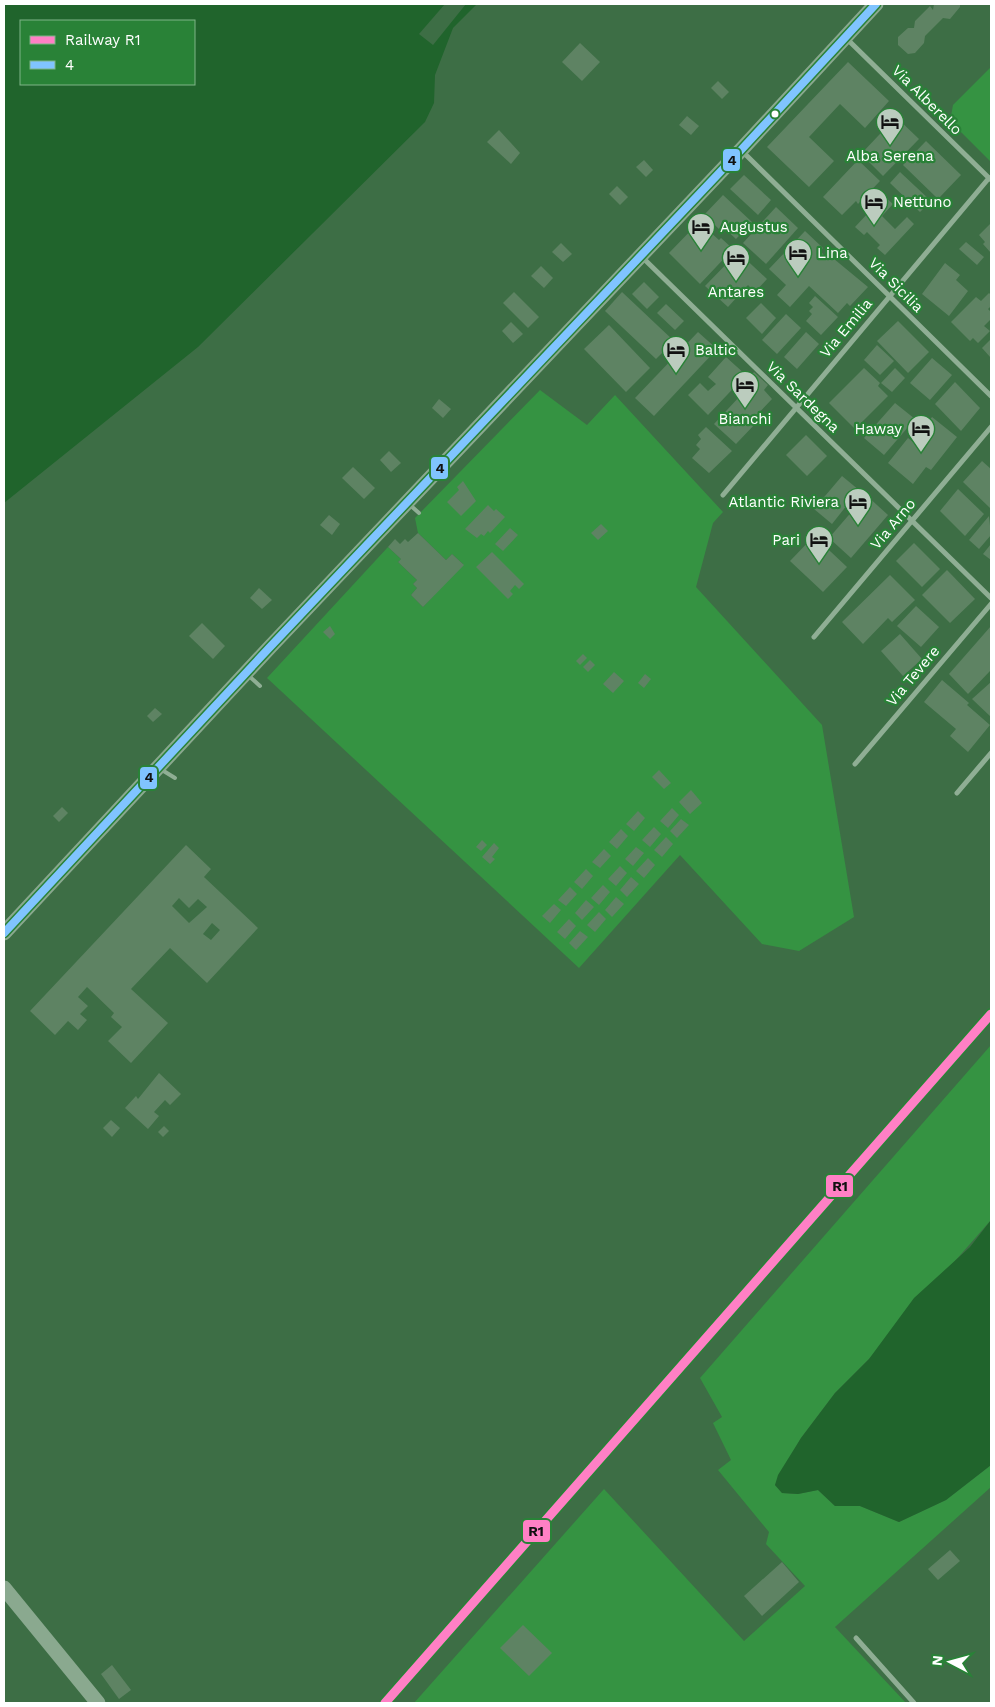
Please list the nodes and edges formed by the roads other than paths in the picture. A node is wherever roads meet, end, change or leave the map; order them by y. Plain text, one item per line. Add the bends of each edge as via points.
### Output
1 (876, 4) edge
2 (846, 38) junction
3 (741, 150) junction
4 (990, 179) edge
5 (641, 256) junction
6 (889, 296) junction
7 (991, 396) edge
8 (796, 408) junction
9 (991, 428) edge
10 (723, 495) dead end
11 (407, 502) junction
12 (420, 513) dead end
13 (912, 521) junction
14 (991, 598) edge
15 (991, 604) edge
16 (814, 637) dead end
17 (247, 674) junction
18 (260, 686) dead end
19 (991, 753) edge
20 (855, 764) dead end
21 (159, 768) junction
22 (175, 778) dead end
23 (957, 793) dead end
24 (4, 933) edge
25 (4, 1588) edge
26 (856, 1638) dead end
27 (98, 1703) edge
28 (914, 1703) edge

1 - 2 street
2 - 3 street
2 - 4 street, Via Alberello
3 - 5 street
3 - 6 street, Via Sicilia
4 - 6 street, Via Emilia
5 - 8 street, Via Sardegna
5 - 11 street
6 - 7 street, Via Sicilia
6 - 8 street, Via Emilia
8 - 10 street, Via Emilia
8 - 13 street, Via Sardegna
9 - 13 street, Via Arno
11 - 12 lane
11 - 17 street
13 - 14 street, Via Sardegna
13 - 16 street, Via Arno
15 - 20 street, Via Tevere
17 - 18 lane
17 - 21 street
19 - 23 street
21 - 22 lane
21 - 24 street
25 - 27 street
26 - 28 street

